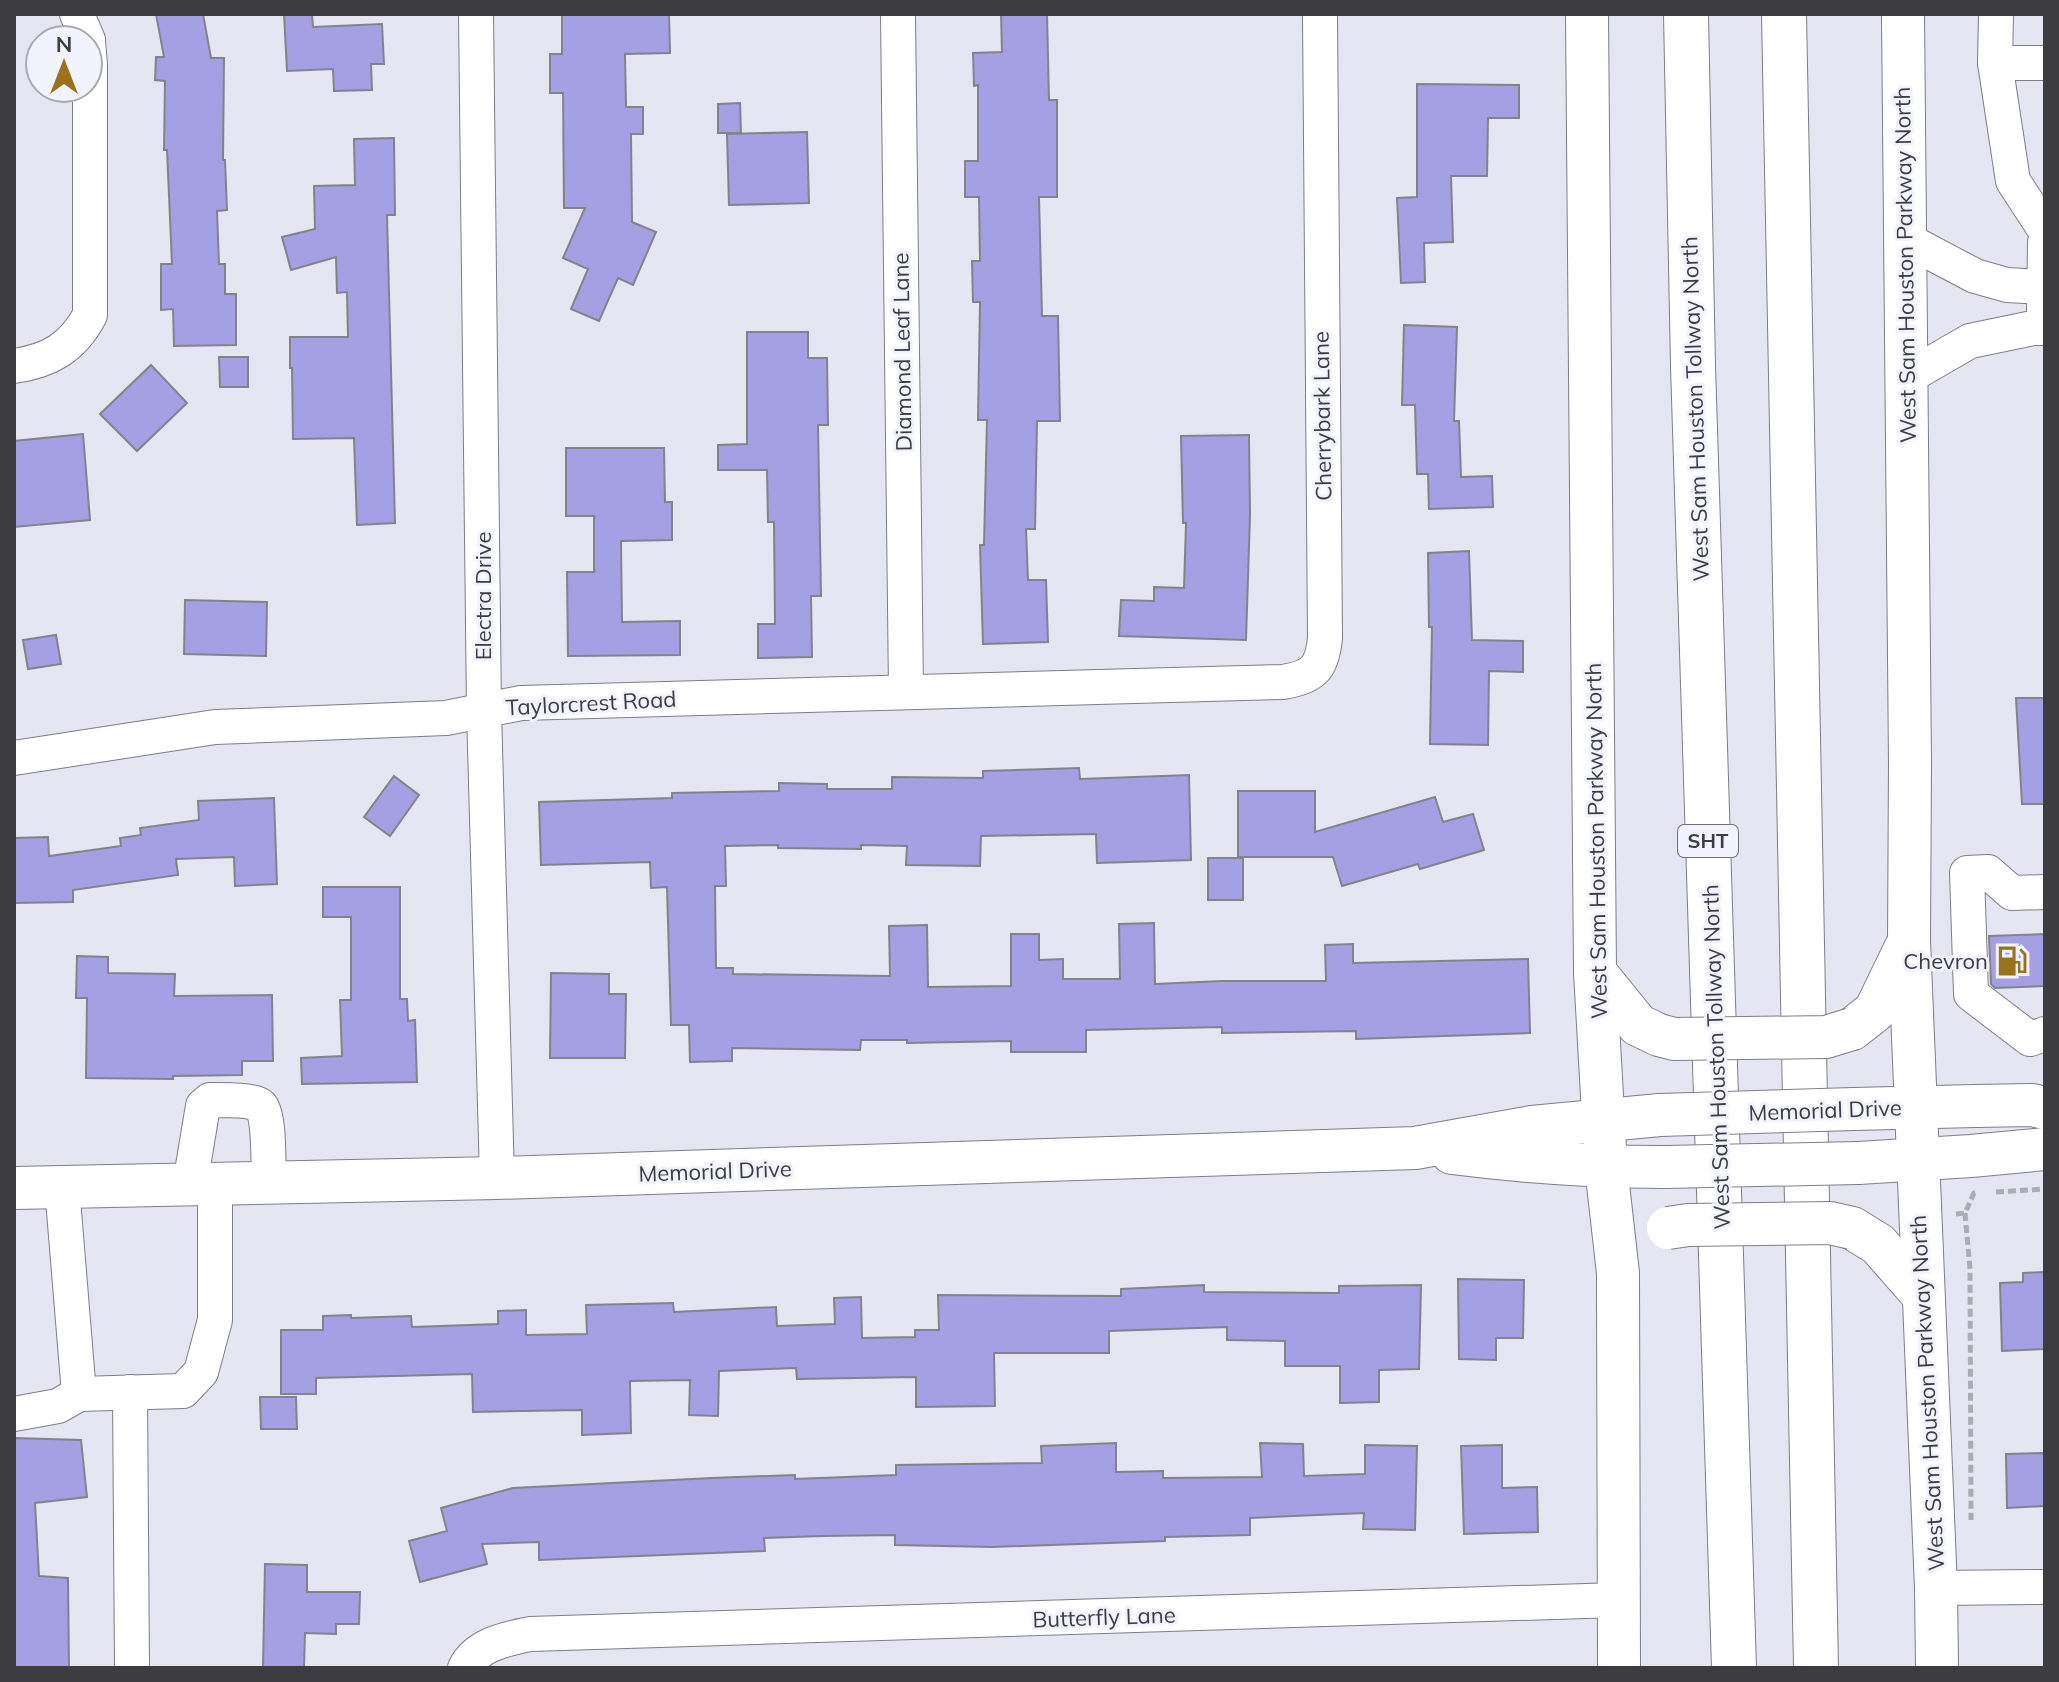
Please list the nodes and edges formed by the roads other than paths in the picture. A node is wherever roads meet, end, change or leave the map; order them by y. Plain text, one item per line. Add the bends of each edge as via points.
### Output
1 (476, 14) edge
2 (898, 14) edge
3 (1320, 14) edge
4 (1587, 14) edge
5 (1686, 14) edge
6 (1784, 14) edge
7 (1903, 14) edge
8 (1996, 14) edge
9 (1995, 63) junction
10 (2045, 63) edge
11 (89, 104) edge
12 (2045, 230) edge
13 (1905, 239) junction
14 (2045, 242) edge
15 (2044, 287) edge
16 (2044, 328) edge
17 (14, 366) edge
18 (1906, 378) junction
19 (1171, 684) joint
20 (906, 691) junction
21 (484, 711) junction
22 (14, 758) edge
23 (2045, 892) edge
24 (1909, 941) junction
25 (1595, 972) junction
26 (2045, 1034) edge
27 (1915, 1106) junction
28 (2045, 1108) edge
29 (1603, 1119) junction
30 (1415, 1148) junction
31 (2045, 1149) edge
32 (1917, 1160) junction
33 (1606, 1167) junction
34 (497, 1178) junction
35 (269, 1183) junction
36 (203, 1184) junction
37 (62, 1187) junction
38 (14, 1188) edge
39 (1618, 1273) junction
40 (1923, 1295) junction
41 (130, 1392) junction
42 (79, 1394) junction
43 (14, 1414) edge
44 (2045, 1587) edge
45 (1936, 1588) junction
46 (1617, 1600) junction
47 (132, 1668) edge
48 (465, 1668) edge
49 (1619, 1668) edge
50 (1734, 1668) edge
51 (1816, 1668) edge
52 (1937, 1668) edge

1 - 21 street, Electra Drive
2 - 20 street, Diamond Leaf Lane
3 - 19 street, Cherrybark Lane via 1323,653 1316,669 1302,679
4 - 25 main road, West Sam Houston Parkway North
5 - 50 highway, West Sam Houston Tollway North / SHT
6 - 51 highway
7 - 13 main road, West Sam Houston Parkway North
8 - 9 street
9 - 10 street
9 - 12 street via 2013,181
11 - 17 street via 90,315 79,336 60,351
13 - 15 street via 1975,276
13 - 18 main road, West Sam Houston Parkway North
14 - 15 street
15 - 16 street
16 - 18 street via 1970,341
18 - 24 main road, West Sam Houston Parkway North
19 - 20 street, Taylorcrest Road
20 - 21 street, Taylorcrest Road via 521,703
21 - 22 street, Taylorcrest Road via 446,718 215,727
21 - 34 street, Electra Drive
23 - 26 street via 2012,893 1988,872 1967,873 1971,994 2030,1039
24 - 25 main road, bridge via 1875,1011 1852,1029 1826,1037 1659,1035 1638,1025
24 - 27 main road, West Sam Houston Parkway North
25 - 29 main road, West Sam Houston Parkway North
27 - 28 main road, Memorial Drive
27 - 29 main road, Memorial Drive, bridge
27 - 32 main road, West Sam Houston Parkway North
29 - 30 main road, Memorial Drive
29 - 33 main road, West Sam Houston Parkway North
30 - 33 main road, Memorial Drive
30 - 34 main road, Memorial Drive
31 - 32 main road, Memorial Drive
32 - 33 main road, Memorial Drive, bridge
32 - 40 main road, West Sam Houston Parkway North
33 - 39 main road, West Sam Houston Parkway North
34 - 35 main road, Memorial Drive
35 - 36 main road, Memorial Drive
35 - 36 street via 261,1106 210,1100 203,1106
36 - 37 main road, Memorial Drive
36 - 41 street via 215,1320 201,1372 183,1391
37 - 38 main road, Memorial Drive
37 - 42 street
39 - 40 main road, bridge via 1650,1236 1668,1228 1830,1223 1852,1228 1878,1244
39 - 46 main road, West Sam Houston Parkway North
40 - 45 main road, West Sam Houston Parkway North
41 - 42 street
41 - 47 street
42 - 43 street via 58,1406
44 - 45 street
45 - 52 main road, West Sam Houston Parkway North
46 - 48 street, Butterfly Lane via 530,1634 496,1641
46 - 49 main road, West Sam Houston Parkway North

